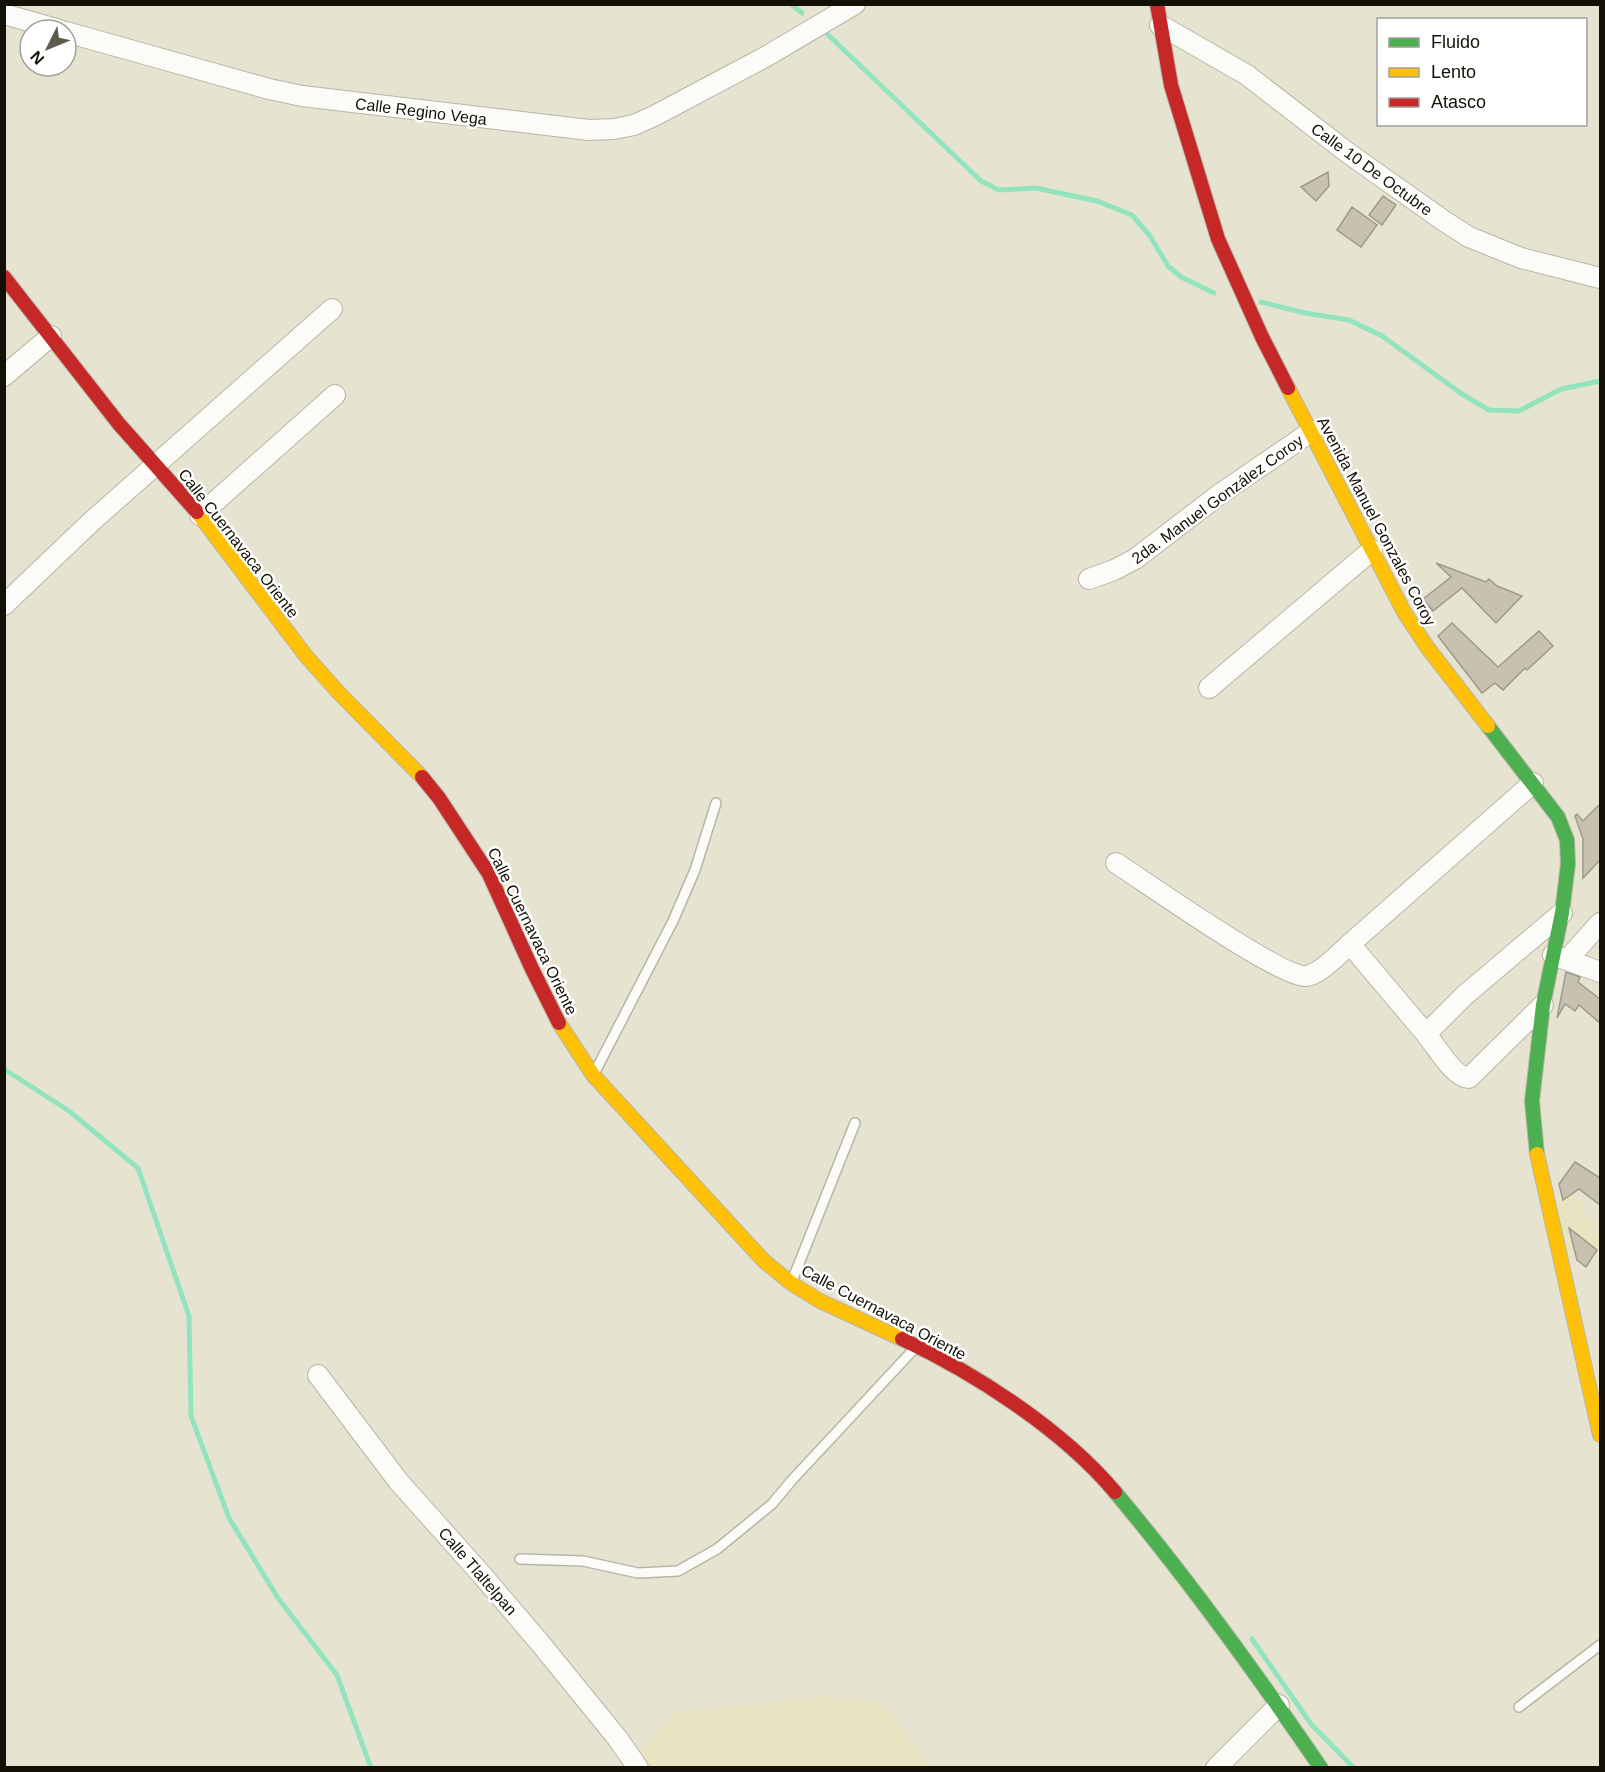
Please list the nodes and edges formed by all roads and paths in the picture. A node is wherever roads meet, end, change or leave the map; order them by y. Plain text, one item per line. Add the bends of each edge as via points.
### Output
1 (855, 4) edge
2 (1157, 4) edge
3 (1160, 26) junction
4 (78, 35) edge
5 (4, 277) edge
6 (1600, 278) edge
7 (332, 309) dead end
8 (51, 336) junction
9 (4, 376) edge
10 (335, 395) dead end
11 (1312, 431) junction
12 (156, 464) junction
13 (200, 515) junction
14 (1372, 550) junction
15 (1089, 579) dead end
16 (4, 605) edge
17 (1209, 688) dead end
18 (1533, 783) junction
19 (716, 803) dead end
20 (1116, 862) dead end
21 (1562, 913) junction
22 (1600, 923) edge
23 (1350, 944) junction
24 (1560, 957) junction
25 (1600, 972) edge
26 (1543, 1005) junction
27 (1426, 1034) junction
28 (593, 1075) junction
29 (855, 1123) dead end
30 (791, 1283) junction
31 (917, 1346) junction
32 (318, 1375) dead end
33 (1600, 1435) edge
34 (520, 1559) dead end
35 (1600, 1645) edge
36 (1279, 1705) junction
37 (1520, 1707) dead end
38 (638, 1767) edge
39 (1216, 1767) edge
40 (1321, 1767) edge

1 - 4 street, Calle Regino Vega via 767,56 634,125 614,129 589,130 302,96
2 - 3 main road, Avenida Manuel Gonzales Coroy
3 - 6 street, Calle 10 De Octubre via 1247,75 1348,153 1469,237 1521,258
3 - 11 main road, Avenida Manuel Gonzales Coroy via 1171,85 1218,239 1262,337
5 - 8 main road, Calle Cuernavaca Oriente
7 - 12 street
8 - 9 street
8 - 12 main road, Calle Cuernavaca Oriente via 119,424
10 - 13 street
11 - 14 main road, Avenida Manuel Gonzales Coroy
11 - 15 street, 2da. Manuel González Coroy via 1135,559
12 - 13 main road, Calle Cuernavaca Oriente
12 - 16 street
13 - 28 main road, Calle Cuernavaca Oriente via 306,656 420,774 452,815 489,874 555,1016
14 - 17 street
14 - 18 main road, Avenida Manuel Gonzales Coroy via 1426,647
18 - 21 main road, Avenida Manuel Gonzales Coroy via 1558,817 1567,840
18 - 23 street
19 - 28 lane via 695,870 673,921
20 - 23 street via 1218,931 1289,972 1312,974
21 - 24 main road, Avenida Manuel Gonzales Coroy
21 - 27 street
22 - 24 street
23 - 27 street
24 - 25 street
24 - 26 main road, Avenida Manuel Gonzales Coroy
26 - 27 street via 1469,1078 1455,1071
26 - 33 main road, Avenida Manuel Gonzales Coroy via 1532,1101 1535,1143
28 - 30 main road, Calle Cuernavaca Oriente via 764,1261
29 - 30 lane
30 - 31 main road, Calle Cuernavaca Oriente
31 - 34 lane via 772,1504 717,1549 678,1571 638,1573 583,1561
31 - 36 main road, Calle Cuernavaca Oriente via 1037,1419 1110,1485
32 - 38 street, Calle Tlaltelpan via 399,1482 525,1626
35 - 37 lane
36 - 39 street
36 - 40 main road, Calle Cuernavaca Oriente

